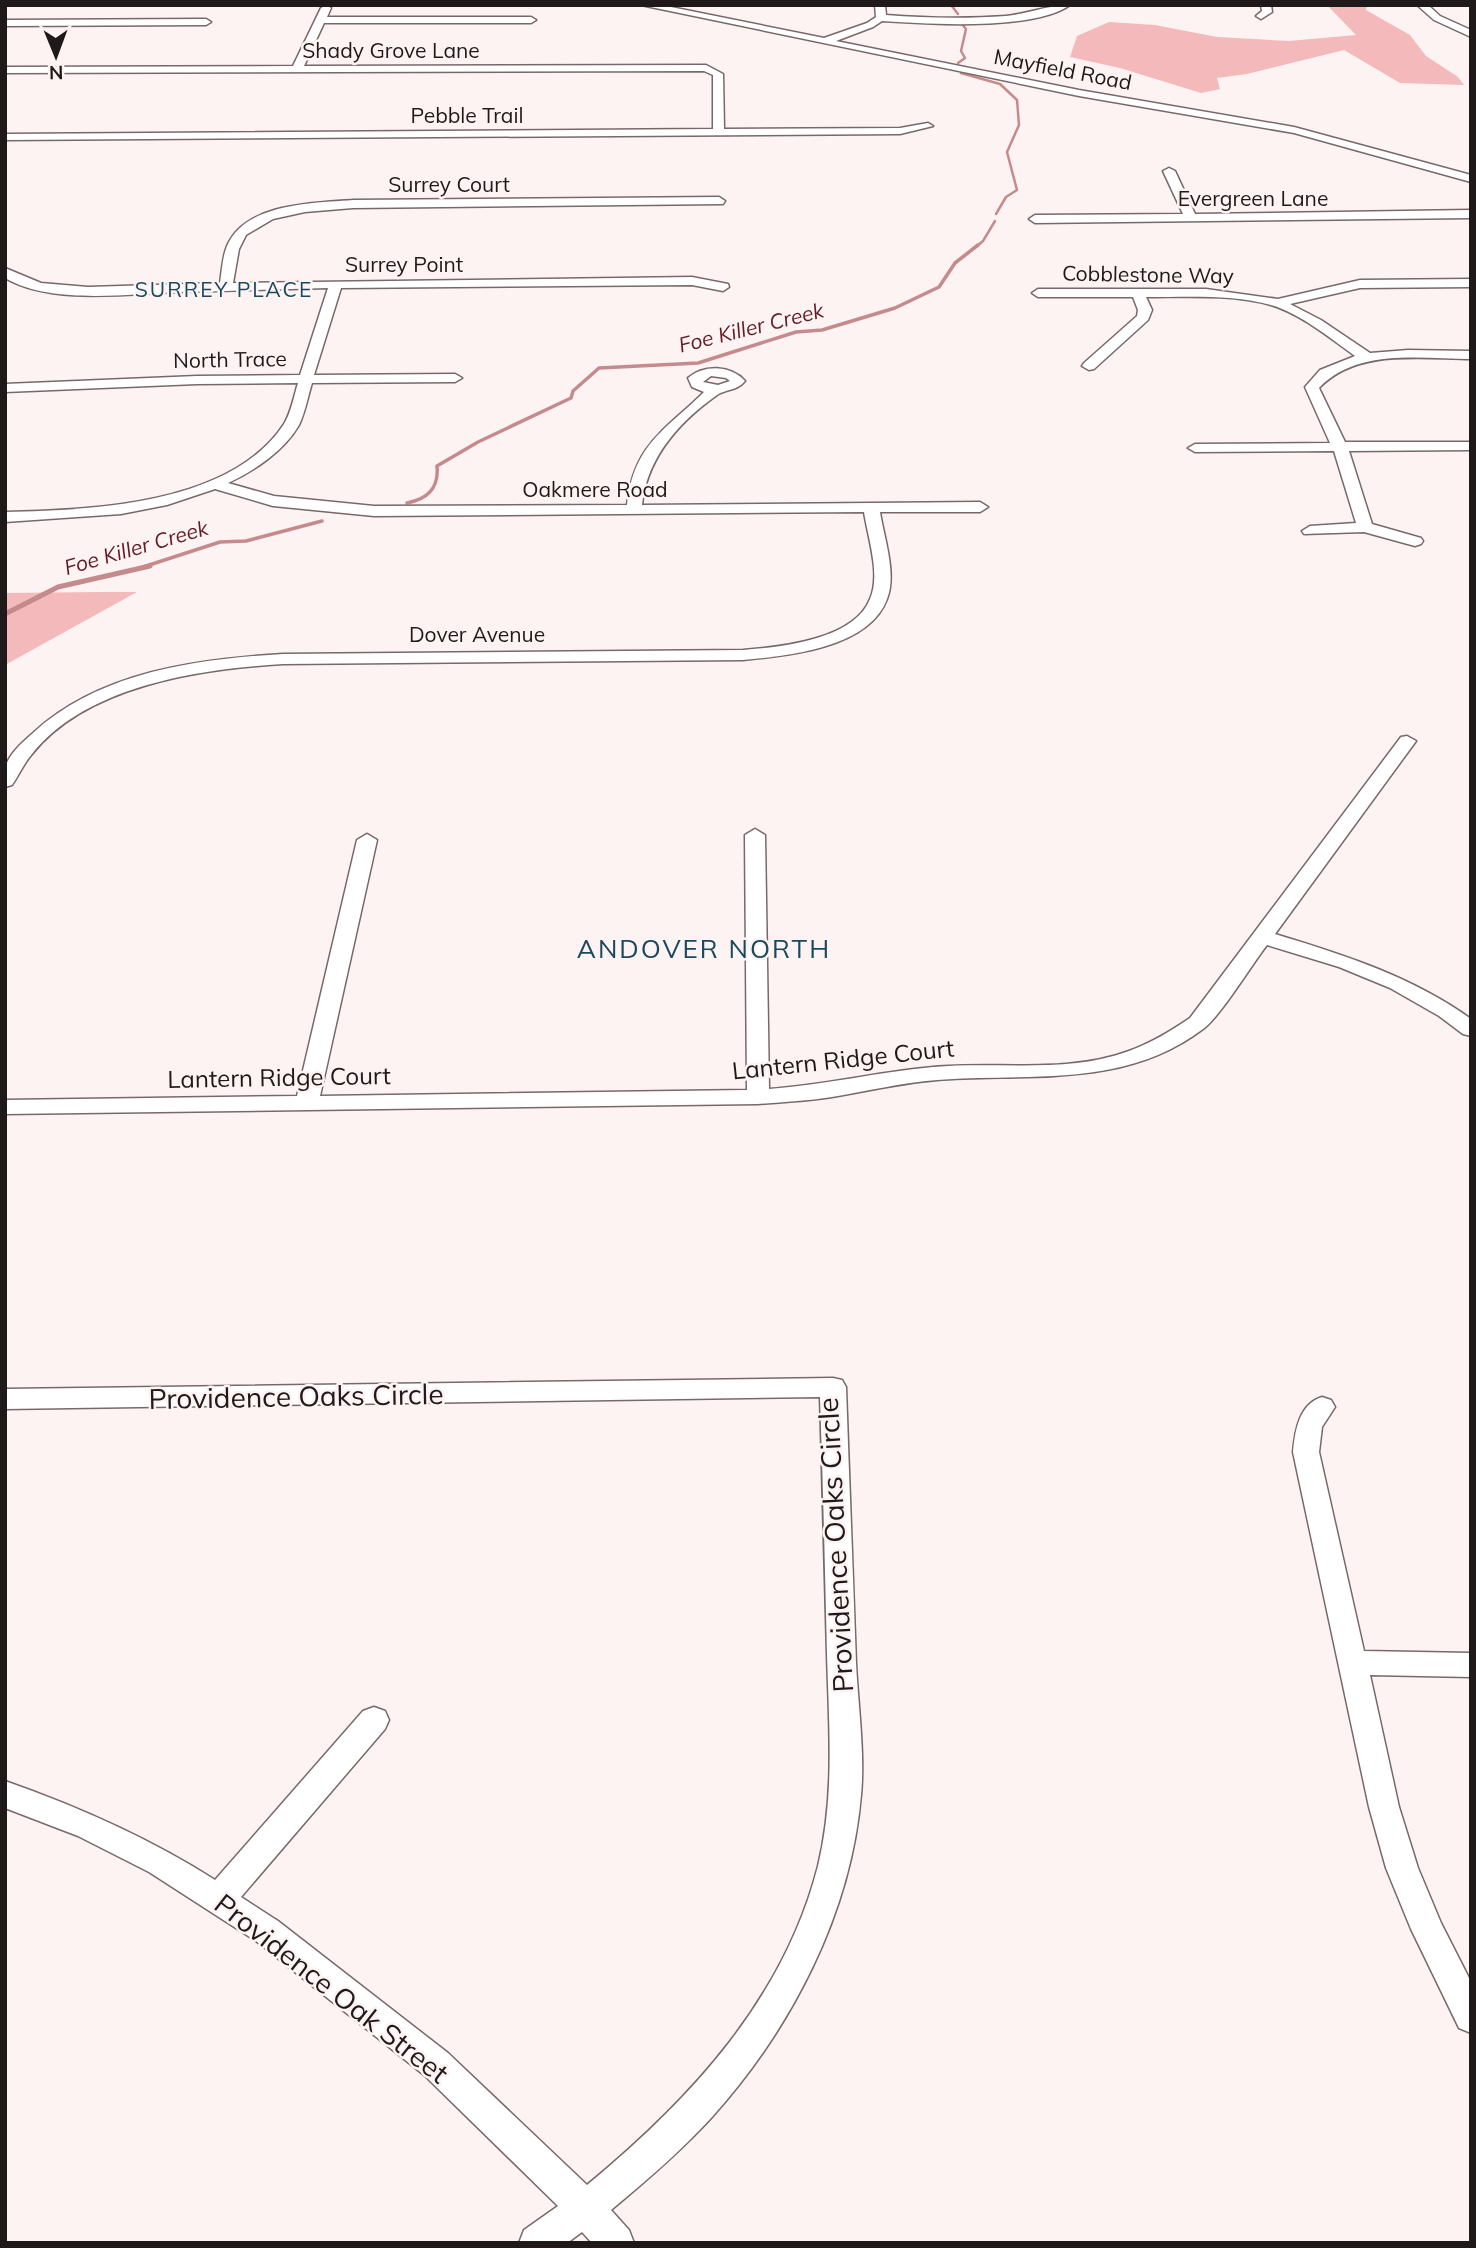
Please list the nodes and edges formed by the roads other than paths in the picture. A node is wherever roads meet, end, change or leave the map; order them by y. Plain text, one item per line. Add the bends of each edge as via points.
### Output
1 (327, 5) edge
2 (646, 5) edge
3 (880, 5) edge
4 (1065, 5) edge
5 (1266, 5) edge
6 (1422, 5) edge
7 (1261, 16) dead end
8 (880, 18) junction
9 (320, 20) junction
10 (531, 20) dead end
11 (5, 22) edge
12 (206, 22) dead end
13 (1471, 34) edge
14 (828, 40) junction
15 (297, 69) junction
16 (5, 70) edge
17 (928, 125) dead end
18 (719, 132) junction
19 (5, 137) edge
20 (1170, 171) dead end
21 (1471, 178) edge
22 (719, 201) dead end
23 (1471, 214) edge
24 (1191, 218) junction
25 (1035, 219) dead end
26 (5, 272) edge
27 (1471, 283) edge
28 (336, 284) junction
29 (226, 287) junction
30 (723, 287) dead end
31 (1038, 293) dead end
32 (1138, 293) junction
33 (1278, 303) junction
34 (1471, 355) edge
35 (1366, 357) junction
36 (1089, 366) dead end
37 (455, 378) dead end
38 (306, 379) junction
39 (5, 388) edge
40 (714, 389) dead end
41 (1471, 446) edge
42 (1339, 447) junction
43 (1195, 448) dead end
44 (213, 484) junction
45 (980, 507) dead end
46 (871, 508) junction
47 (634, 509) junction
48 (5, 517) edge
49 (1364, 527) junction
50 (1310, 531) dead end
51 (1415, 541) dead end
52 (1406, 741) dead end
53 (5, 781) edge
54 (755, 835) dead end
55 (367, 840) dead end
56 (1264, 937) junction
57 (1471, 1029) edge
58 (758, 1097) junction
59 (307, 1103) junction
60 (5, 1107) edge
61 (5, 1399) edge
62 (1322, 1407) dead end
63 (1352, 1663) junction
64 (1471, 1665) edge
65 (374, 1720) dead end
66 (5, 1794) edge
67 (219, 1899) junction
68 (1471, 2017) edge
69 (585, 2208) junction
70 (537, 2243) edge
71 (616, 2243) edge

1 - 9 street
2 - 14 street, Mayfield Road
3 - 8 street
4 - 8 street via 1024,17
5 - 7 street via 1267,12
6 - 13 street via 1437,18
8 - 14 street
9 - 10 street
9 - 15 street
11 - 12 street
14 - 21 street, Mayfield Road via 1079,93 1324,136
15 - 16 street, Shady Grove Lane
15 - 18 street, Shady Grove Lane via 706,68 718,74
17 - 18 street, Pebble Trail via 901,131
18 - 19 street, Pebble Trail
20 - 24 street
22 - 29 street, Surrey Court via 307,208 267,218 241,233 234,243
23 - 24 street, Evergreen Lane
24 - 25 street, Evergreen Lane
26 - 29 street, Surrey Point via 20,281 62,290
27 - 33 street via 1360,284
28 - 29 street, Surrey Point
28 - 30 street, Surrey Point via 692,281
28 - 38 street
31 - 32 street, Cobblestone Way
32 - 33 street, Cobblestone Way via 1241,295
32 - 36 street via 1143,317
33 - 35 street, Cobblestone Way
34 - 35 street
35 - 42 street via 1320,374 1312,387
37 - 38 street, North Trace
38 - 39 street, North Trace
38 - 44 street via 292,424 281,441 254,463
40 - 47 street via 652,450 637,479
41 - 42 street
42 - 43 street
42 - 49 street
44 - 47 street, Oakmere Road via 273,501 345,510
44 - 48 street via 93,513
45 - 46 street, Oakmere Road
46 - 47 street, Oakmere Road
46 - 53 street, Dover Avenue via 879,600 855,626 809,646 743,655 283,659 209,665 126,687 89,703 40,735
49 - 50 street
49 - 51 street
52 - 56 street, Lantern Ridge Court
54 - 58 street
55 - 59 street
56 - 57 street via 1405,985
56 - 58 street, Lantern Ridge Court via 1198,1023 1172,1042 1137,1058 1083,1069 937,1073
58 - 59 street, Lantern Ridge Court
59 - 60 street, Lantern Ridge Court
61 - 69 street, Providence Oaks Circle via 833,1387 846,1794 834,1872 805,1950 746,2050 684,2123
62 - 63 street via 1309,1426 1306,1452
63 - 64 street
63 - 68 street via 1402,1868
65 - 67 street
66 - 67 street, Providence Oak Street via 101,1832 160,1861
67 - 69 street, Providence Oak Street via 267,1931 436,2064
69 - 70 street, Providence Oaks Circle
69 - 71 street, Providence Oak Street

